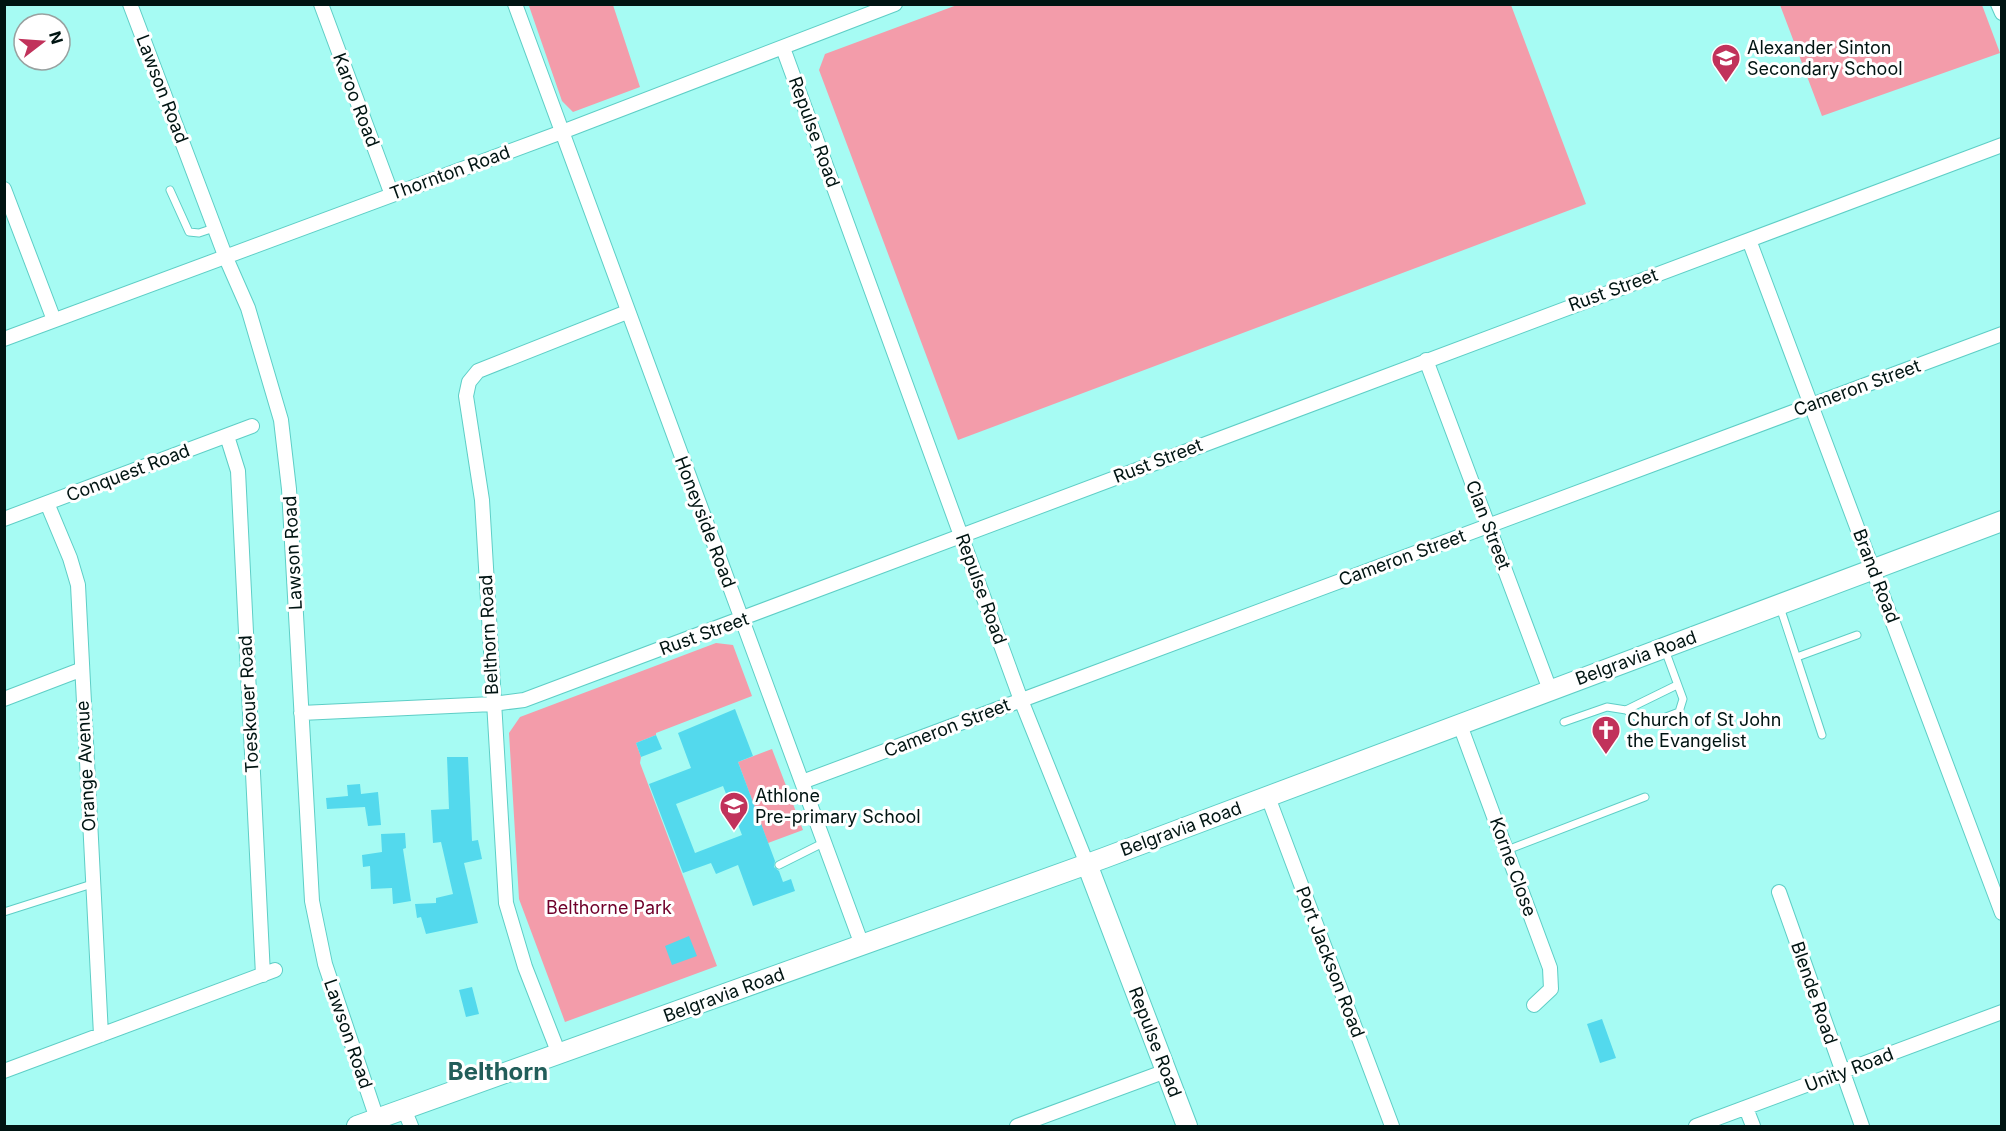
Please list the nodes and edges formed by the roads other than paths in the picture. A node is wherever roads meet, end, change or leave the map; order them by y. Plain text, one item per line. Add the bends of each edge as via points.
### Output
1 (130, 4) edge
2 (321, 4) edge
3 (514, 4) edge
4 (895, 4) edge
5 (1998, 4) edge
6 (2001, 13) edge
7 (783, 48) junction
8 (562, 132) junction
9 (2001, 145) edge
10 (4, 189) edge
11 (170, 190) dead end
12 (392, 195) junction
13 (214, 228) junction
14 (1749, 240) junction
15 (226, 258) junction
16 (627, 312) junction
17 (54, 320) junction
18 (2001, 334) edge
19 (4, 339) edge
20 (1426, 360) junction
21 (1810, 405) junction
22 (252, 426) dead end
23 (227, 436) junction
24 (47, 503) junction
25 (4, 519) edge
26 (2001, 521) edge
27 (1488, 526) junction
28 (962, 536) junction
29 (1873, 570) junction
30 (1779, 605) junction
31 (742, 620) junction
32 (1857, 635) dead end
33 (1664, 648) junction
34 (1797, 657) junction
35 (80, 670) junction
36 (1677, 685) junction
37 (1550, 690) junction
38 (4, 699) edge
39 (1021, 700) junction
40 (493, 704) junction
41 (1626, 710) junction
42 (301, 713) junction
43 (1564, 722) dead end
44 (1460, 725) junction
45 (1822, 735) dead end
46 (802, 783) junction
47 (1268, 797) junction
48 (1645, 797) dead end
49 (825, 842) junction
50 (1507, 850) junction
51 (1087, 864) junction
52 (779, 865) dead end
53 (92, 884) junction
54 (1779, 892) dead end
55 (4, 912) edge
56 (2001, 913) edge
57 (862, 945) junction
58 (1534, 1005) dead end
59 (2001, 1012) edge
60 (101, 1035) junction
61 (559, 1054) junction
62 (4, 1071) edge
63 (1166, 1071) junction
64 (1842, 1073) junction
65 (1746, 1108) junction
66 (407, 1118) edge
67 (376, 1119) junction
68 (357, 1126) edge
69 (1017, 1126) edge
70 (1187, 1126) edge
71 (1392, 1126) edge
72 (1696, 1126) edge
73 (1753, 1126) edge
74 (1862, 1126) edge

1 - 13 street, Lawson Road
2 - 12 street, Karoo Road
3 - 8 street, Honeyside Road
4 - 7 street, Thornton Road
5 - 6 street
7 - 8 street, Thornton Road
7 - 28 street, Repulse Road
8 - 12 street, Thornton Road
8 - 16 street, Honeyside Road
9 - 14 street, Rust Street
10 - 17 street
11 - 13 lane via 189,232
12 - 15 street, Thornton Road
13 - 15 street, Lawson Road
14 - 20 street, Rust Street
14 - 21 street, Brand Road
15 - 17 street, Thornton Road
15 - 42 street, Lawson Road via 248,308 281,420 289,489
16 - 31 street, Honeyside Road
16 - 40 street, Belthorn Road via 493,364 478,371 469,382 466,396 482,500
17 - 19 street, Thornton Road
18 - 21 street, Cameron Street
20 - 27 street, Clan Street
20 - 28 street, Rust Street
21 - 27 street, Cameron Street
21 - 29 street, Brand Road
22 - 23 street, Conquest Road
23 - 24 street, Conquest Road
23 - 60 street, Toeskouer Road via 238,471 269,973
24 - 25 street, Conquest Road
24 - 35 street, Orange Avenue via 76,579
26 - 29 street, Belgravia Road
27 - 37 street, Clan Street
27 - 39 street, Cameron Street
28 - 31 street, Rust Street
28 - 39 street, Repulse Road
29 - 30 street, Belgravia Road
29 - 56 street, Brand Road
30 - 33 street, Belgravia Road
30 - 34 lane
31 - 40 street, Rust Street via 545,693
31 - 46 street, Honeyside Road
32 - 34 lane
33 - 36 lane
33 - 37 street, Belgravia Road
34 - 45 lane
35 - 38 street
35 - 53 street, Orange Avenue
36 - 41 lane
36 - 41 lane via 1683,703 1676,714 1648,724
37 - 44 street, Belgravia Road
39 - 46 street, Cameron Street
39 - 51 street, Repulse Road
40 - 42 street, Rust Street
40 - 61 street, Belthorn Road via 506,903 525,967
41 - 43 lane via 1600,708
42 - 67 street, Lawson Road via 316,929
44 - 47 street, Belgravia Road
44 - 50 street, Korne Close
46 - 49 street, Honeyside Road
47 - 51 street, Belgravia Road
47 - 71 street, Port Jackson Road
48 - 50 lane
49 - 52 lane
49 - 57 street, Honeyside Road
50 - 58 street, Korne Close via 1550,968 1551,989
51 - 57 street, Belgravia Road
51 - 63 street, Repulse Road
53 - 55 lane
53 - 60 street, Orange Avenue
54 - 64 street, Blende Road
57 - 61 street, Belgravia Road
59 - 64 street, Unity Road
60 - 62 street, Toeskouer Road
61 - 66 street, Belgravia Road
63 - 69 street
63 - 70 street, Repulse Road
64 - 65 street, Unity Road
64 - 74 street, Blende Road
65 - 72 street, Unity Road
65 - 73 street
66 - 67 street, Belgravia Road
67 - 68 street, Belgravia Road

